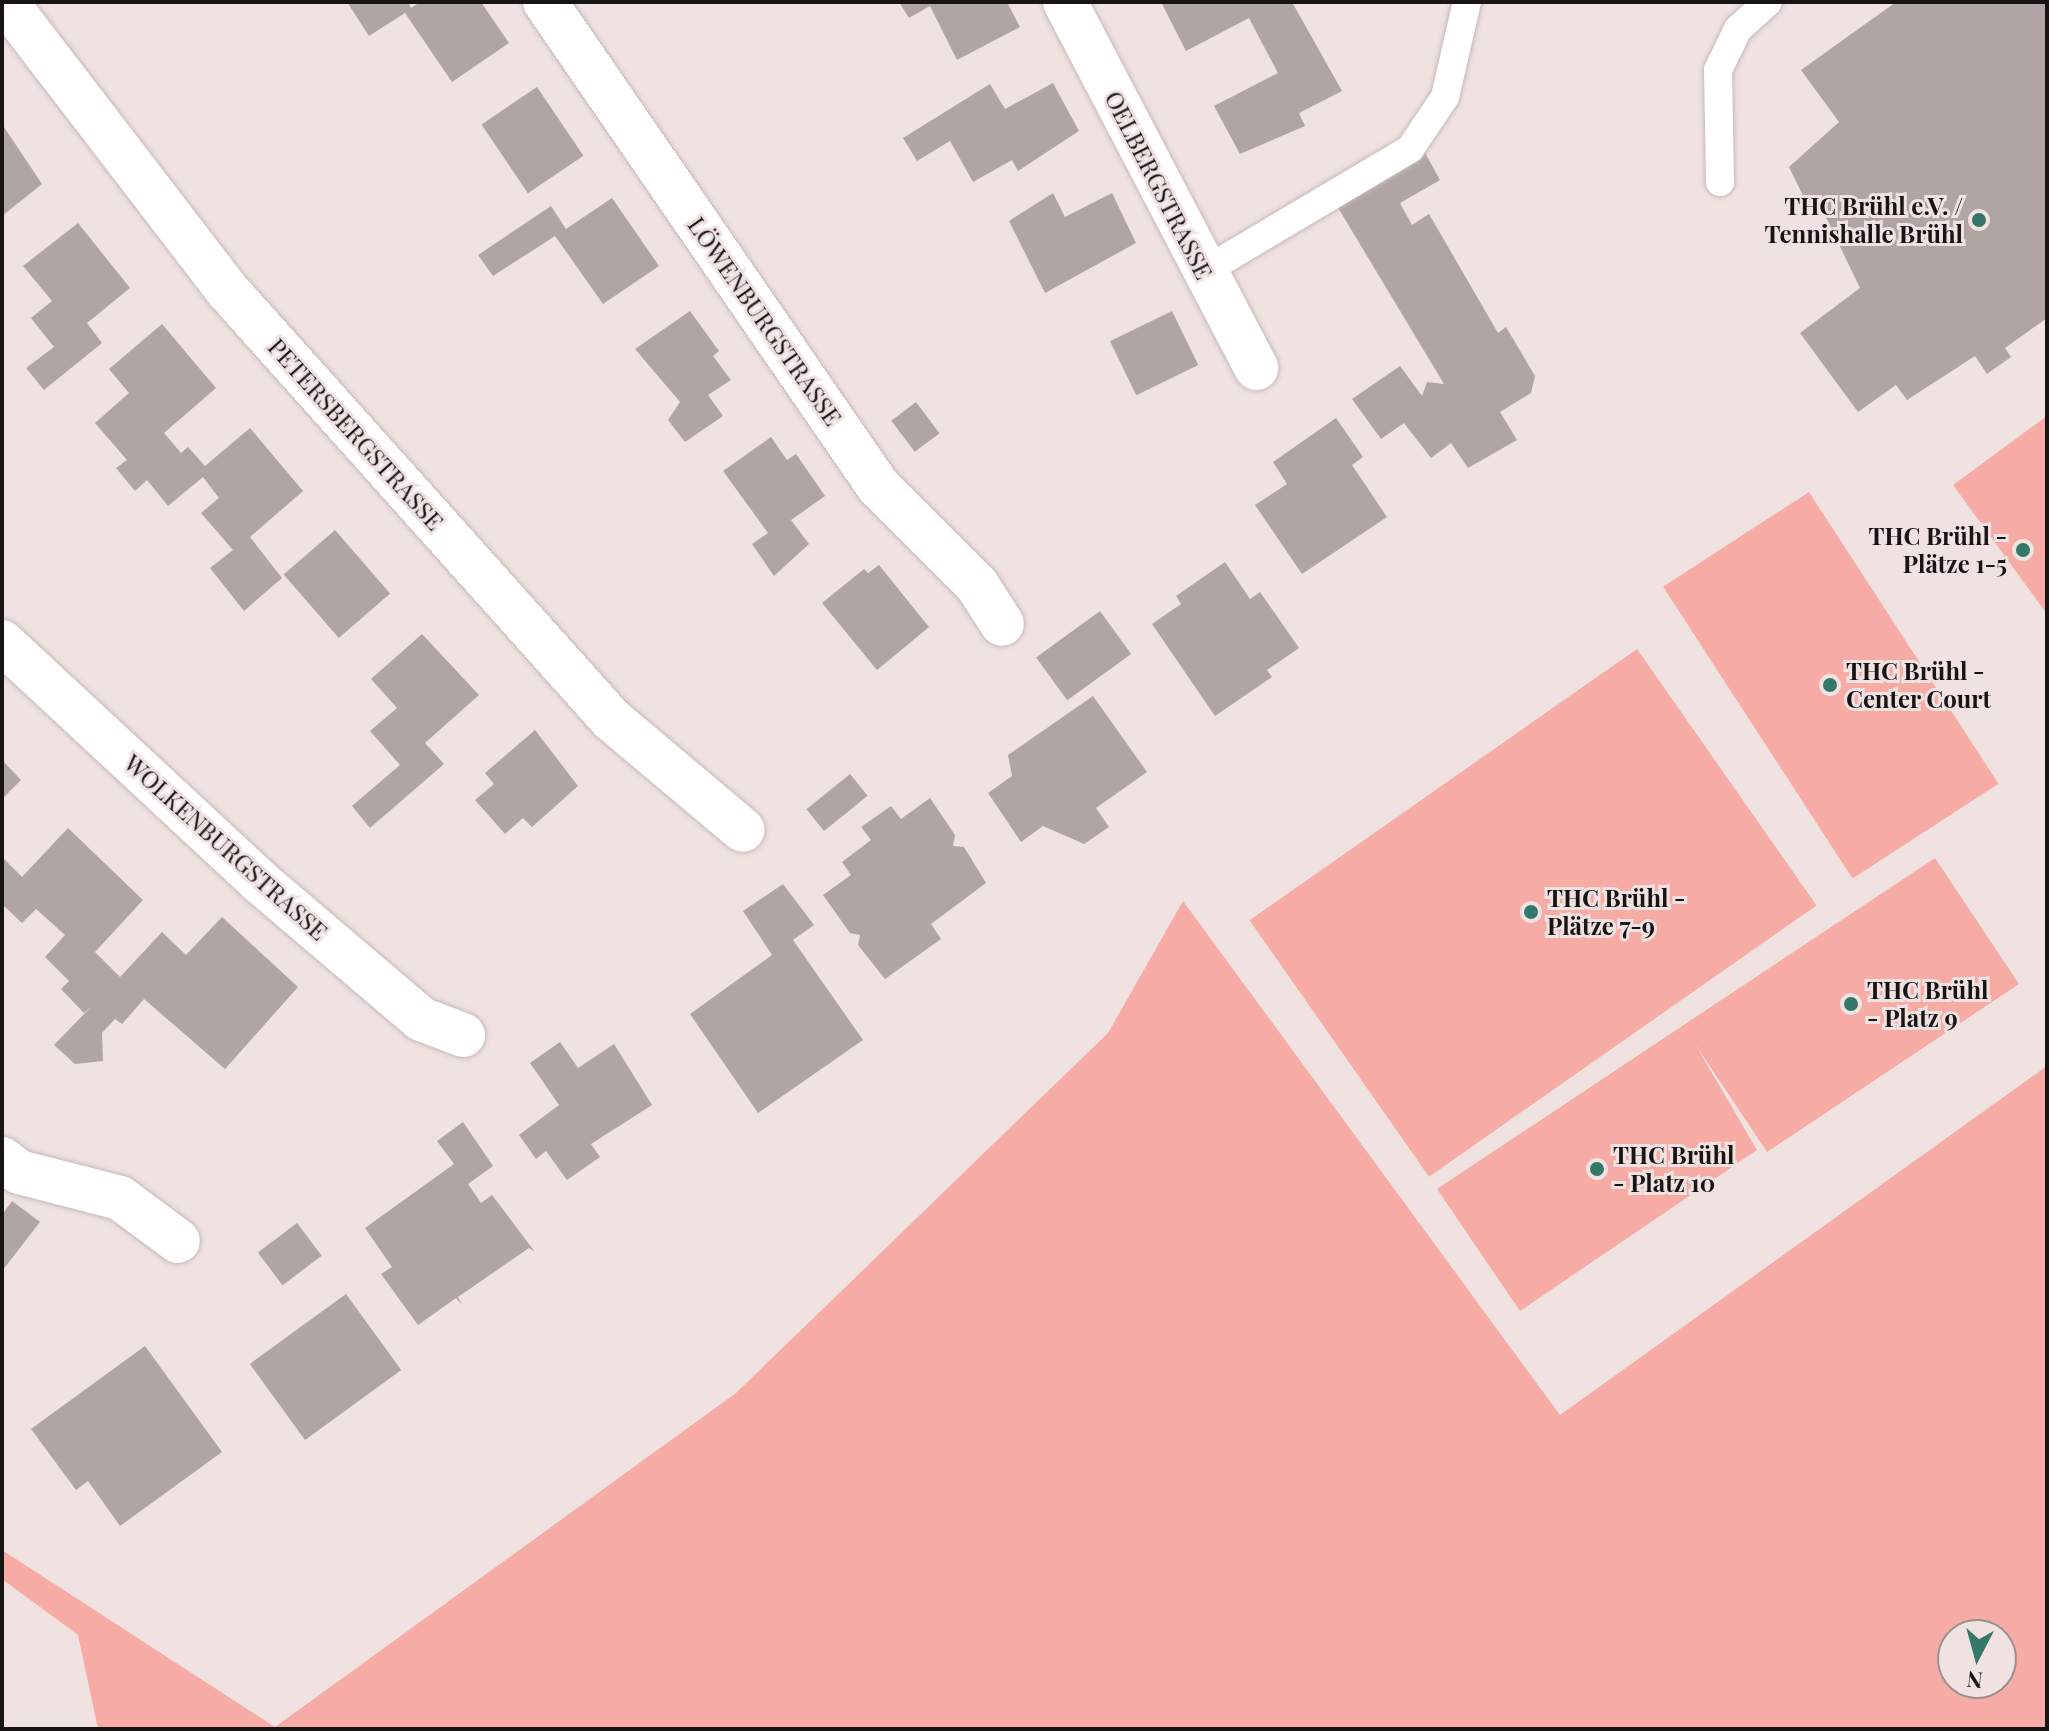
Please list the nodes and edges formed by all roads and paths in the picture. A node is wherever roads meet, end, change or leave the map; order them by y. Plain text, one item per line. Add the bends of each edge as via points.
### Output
1 (6, 2) edge
2 (545, 2) edge
3 (1065, 2) edge
4 (1467, 2) edge
5 (1768, 2) edge
6 (1720, 182) dead end
7 (1203, 272) junction
8 (1256, 368) dead end
9 (1002, 624) dead end
10 (2, 642) edge
11 (743, 830) dead end
12 (463, 1035) dead end
13 (2, 1159) edge
14 (178, 1241) dead end

1 - 11 street, PETERSBERGSTRASSE via 227,290 611,719
2 - 9 street, LÖWENBURGSTRASSE via 878,486 977,585
3 - 7 street, OELBERGSTRASSE
4 - 7 lane via 1445,97 1410,149
5 - 6 lane via 1738,29 1718,70
7 - 8 street, OELBERGSTRASSE
10 - 12 street, WOLKENBURGSTRASSE via 259,881 421,1019
13 - 14 street via 19,1172 120,1198

